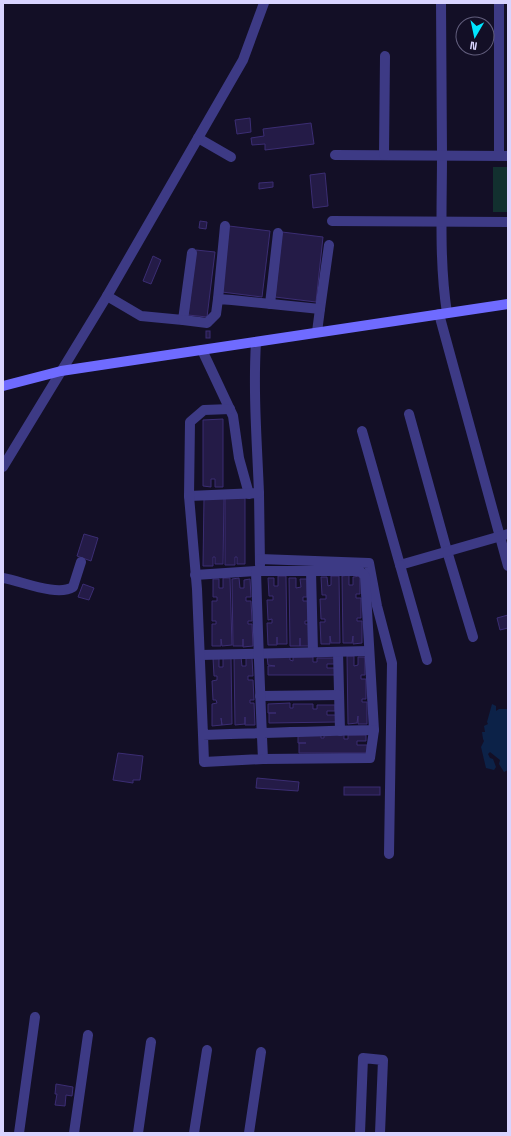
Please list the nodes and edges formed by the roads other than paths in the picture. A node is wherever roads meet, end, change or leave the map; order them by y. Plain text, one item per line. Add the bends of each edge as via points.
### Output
1 (264, 3) edge
2 (441, 3) edge
3 (499, 3) edge
4 (385, 56) dead end
5 (198, 138) junction
6 (335, 155) dead end
7 (384, 155) junction
8 (442, 156) junction
9 (504, 156) edge
10 (232, 158) dead end
11 (332, 221) dead end
12 (441, 222) junction
13 (508, 222) edge
14 (226, 226) dead end
15 (278, 233) dead end
16 (329, 245) dead end
17 (192, 253) dead end
18 (107, 296) junction
19 (218, 299) junction
20 (270, 304) junction
21 (508, 304) edge
22 (320, 309) junction
23 (443, 313) junction
24 (183, 320) junction
25 (317, 332) junction
26 (256, 342) junction
27 (202, 350) junction
28 (61, 371) junction
29 (3, 386) edge
30 (230, 410) junction
31 (410, 414) dead end
32 (362, 431) dead end
33 (3, 467) edge
34 (254, 494) junction
35 (189, 496) junction
36 (504, 535) edge
37 (447, 551) junction
38 (260, 559) junction
39 (81, 562) dead end
40 (400, 565) junction
41 (508, 566) edge
42 (258, 571) junction
43 (311, 571) junction
44 (195, 575) junction
45 (3, 578) edge
46 (473, 638) dead end
47 (369, 651) junction
48 (313, 652) junction
49 (338, 652) junction
50 (259, 653) junction
51 (200, 655) junction
52 (427, 660) dead end
53 (339, 695) junction
54 (260, 696) junction
55 (374, 730) junction
56 (340, 731) junction
57 (262, 733) junction
58 (203, 735) junction
59 (263, 759) junction
60 (389, 854) dead end
61 (35, 1017) dead end
62 (88, 1035) dead end
63 (151, 1042) dead end
64 (207, 1050) dead end
65 (261, 1052) dead end
66 (19, 1133) edge
67 (74, 1133) edge
68 (138, 1133) edge
69 (194, 1133) edge
70 (249, 1133) edge
71 (360, 1133) edge
72 (380, 1133) edge

1 - 5 street via 243,60
2 - 8 street
3 - 9 street
4 - 7 street
5 - 10 street
5 - 18 street
6 - 7 street
7 - 8 street
8 - 9 street
8 - 12 street
11 - 12 street
12 - 13 street
12 - 23 street
14 - 19 street
15 - 20 street
16 - 22 street
17 - 24 street
18 - 24 street via 141,316
18 - 28 street
19 - 20 street
19 - 24 street via 216,314 207,323
20 - 22 street
21 - 23 main road
22 - 25 street
23 - 25 main road
23 - 36 street
25 - 26 main road
26 - 27 main road
26 - 34 street
27 - 28 main road
27 - 30 street
28 - 29 main road
28 - 33 street
30 - 34 street via 239,458
30 - 35 street via 204,410 190,422
31 - 37 street
32 - 40 street
34 - 35 street
34 - 38 street
35 - 44 street
36 - 37 street
36 - 41 street
37 - 40 street
37 - 46 street
38 - 42 street
38 - 60 street via 368,563 392,663
39 - 45 street via 73,587 69,590 57,591
40 - 52 street
42 - 43 street
42 - 44 street
42 - 50 street
43 - 47 street via 360,571 365,576
43 - 48 street
44 - 51 street
47 - 49 street
47 - 55 street
48 - 49 street
48 - 50 street
49 - 53 street
50 - 51 street
50 - 54 street
51 - 58 street
53 - 54 street
53 - 56 street
54 - 57 street
55 - 56 street
55 - 59 street via 370,758
56 - 57 street
57 - 58 street
57 - 59 street
58 - 59 street via 204,762
61 - 66 street
62 - 67 street
63 - 68 street
64 - 69 street
65 - 70 street
71 - 72 street via 363,1058 383,1060

